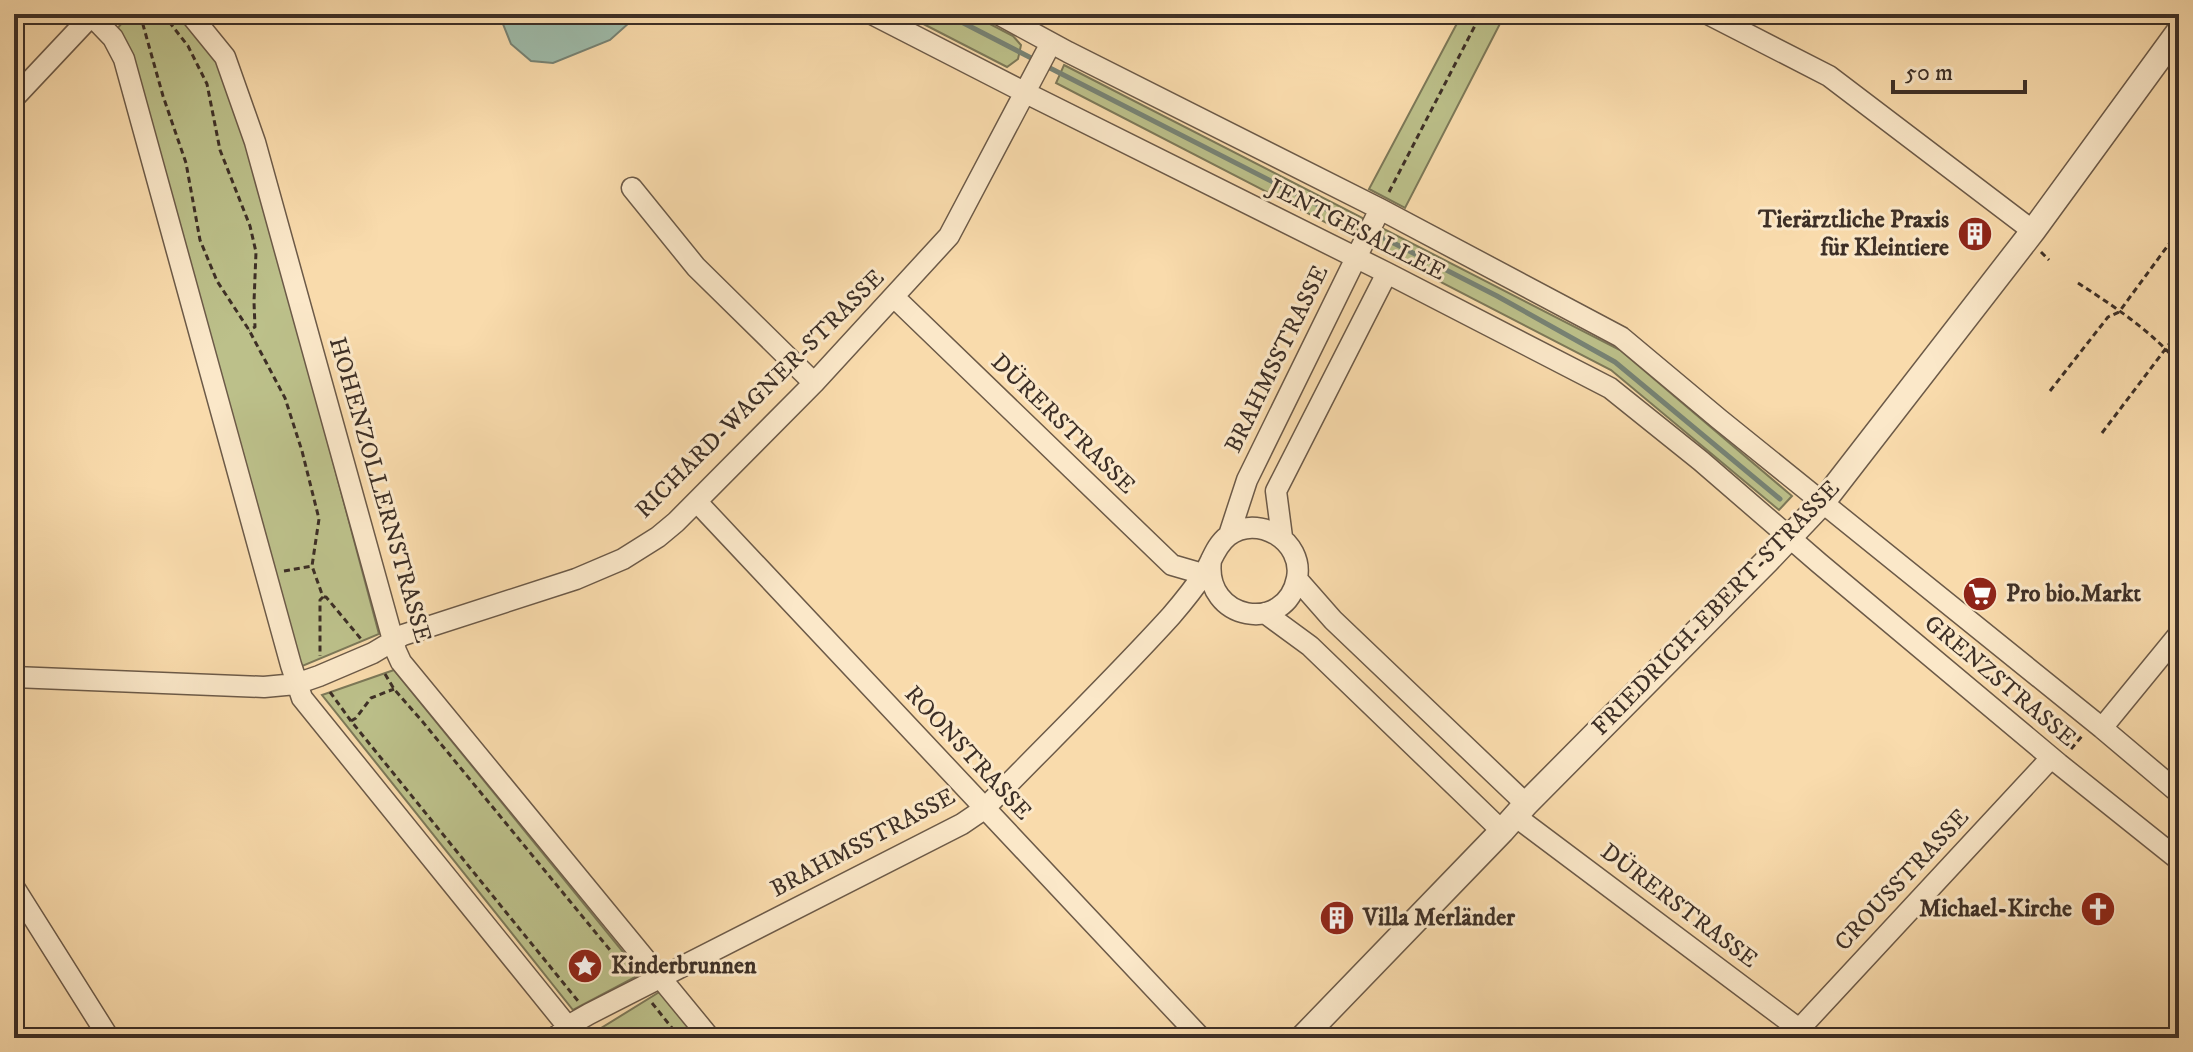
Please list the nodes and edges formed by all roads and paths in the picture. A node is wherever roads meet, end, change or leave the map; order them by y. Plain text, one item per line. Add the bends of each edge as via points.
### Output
1 (92, 14) edge
2 (140, 14) edge
3 (163, 14) edge
4 (190, 14) edge
5 (872, 14) edge
6 (998, 14) edge
7 (1481, 14) edge
8 (1708, 14) edge
9 (2179, 31) edge
10 (1051, 43) junction
11 (1026, 93) junction
12 (14, 98) edge
13 (632, 188) dead end
14 (1380, 209) junction
15 (2033, 231) junction
16 (2169, 244) dead end
17 (1355, 258) junction
18 (1387, 273) junction
19 (2078, 283) dead end
20 (894, 297) junction
21 (2119, 312) junction
22 (249, 330) junction
23 (2179, 331) edge
24 (2166, 348) junction
25 (2179, 364) edge
26 (814, 383) junction
27 (2050, 391) dead end
28 (2102, 433) dead end
29 (697, 502) junction
30 (1823, 502) junction
31 (1229, 535) junction
32 (1282, 537) junction
33 (1790, 538) junction
34 (312, 566) junction
35 (1207, 567) junction
36 (266, 576) junction
37 (1297, 579) junction
38 (323, 597) junction
39 (1265, 613) junction
40 (2179, 634) edge
41 (392, 640) junction
42 (373, 653) junction
43 (319, 676) junction
44 (14, 677) edge
45 (296, 684) junction
46 (394, 689) junction
47 (351, 721) junction
48 (2102, 728) junction
49 (2055, 761) junction
50 (2179, 793) edge
51 (984, 809) junction
52 (1515, 817) junction
53 (2179, 860) edge
54 (14, 887) edge
55 (660, 977) junction
56 (640, 987) junction
57 (589, 1014) junction
58 (567, 1034) edge
59 (1800, 1035) edge
60 (109, 1038) edge
61 (609, 1038) edge
62 (680, 1038) edge
63 (710, 1038) edge
64 (1201, 1038) edge
65 (1302, 1038) edge

1 - 12 street
1 - 36 street via 124,59
2 - 22 path via 186,163 200,240 217,281
3 - 22 path via 188,46 207,84 220,150 250,226 256,252 255,327
4 - 41 street, HOHENZOLLERNSTRASSE via 225,57 255,142
5 - 11 street, JENTGESALLEE
6 - 10 street, JENTGESALLEE
7 - 14 path
8 - 15 street via 1829,76
9 - 15 street, FRIEDRICH-EBERT-STRASSE
10 - 11 street, RICHARD-WAGNER-STRASSE
10 - 14 street, JENTGESALLEE
11 - 17 street, JENTGESALLEE
11 - 20 street, RICHARD-WAGNER-STRASSE via 949,236
13 - 26 street via 696,267
14 - 17 street, BRAHMSSTRASSE
14 - 30 street, JENTGESALLEE via 1621,337
15 - 30 street, FRIEDRICH-EBERT-STRASSE
16 - 21 path
17 - 18 street, JENTGESALLEE
17 - 31 street, BRAHMSSTRASSE via 1247,480
18 - 32 street via 1276,491
18 - 33 street, JENTGESALLEE via 1610,388
19 - 21 path
20 - 26 street, RICHARD-WAGNER-STRASSE
20 - 35 street, DÜRERSTRASSE via 1172,565
21 - 24 path
21 - 27 path via 2108,317
22 - 34 path via 285,398 302,451 319,519
23 - 24 path
24 - 25 path
24 - 28 path
26 - 29 street, RICHARD-WAGNER-STRASSE
29 - 41 street, RICHARD-WAGNER-STRASSE via 658,537 612,564
29 - 51 street, ROONSTRASSE
30 - 33 street, FRIEDRICH-EBERT-STRASSE
30 - 48 street, GRENZSTRASSE
31 - 32 street via 1245,528 1267,529
31 - 35 street
32 - 37 street via 1295,555
33 - 49 street, GRENZSTRASSE
33 - 52 street, FRIEDRICH-EBERT-STRASSE
34 - 36 path
34 - 38 path
35 - 39 street via 1222,601 1237,612
35 - 51 street, BRAHMSSTRASSE via 1174,613
36 - 45 street
37 - 39 street via 1289,598
37 - 52 street, DÜRERSTRASSE
38 - 42 path
38 - 43 path
39 - 52 street, DÜRERSTRASSE
40 - 48 street
41 - 42 street, RICHARD-WAGNER-STRASSE
41 - 55 street, HOHENZOLLERNSTRASSE via 401,662
42 - 43 street, RICHARD-WAGNER-STRASSE
42 - 46 path
43 - 45 street, RICHARD-WAGNER-STRASSE
43 - 47 path
44 - 45 street, RICHARD-WAGNER-STRASSE
45 - 58 street
46 - 47 path via 371,698
46 - 56 path
47 - 57 path
48 - 49 path via 2087,730
48 - 50 street, GRENZSTRASSE
49 - 53 street, GRENZSTRASSE
49 - 59 street, CROUSSTRASSE
51 - 55 street, BRAHMSSTRASSE
51 - 64 street, ROONSTRASSE
52 - 59 street, DÜRERSTRASSE
52 - 65 street, FRIEDRICH-EBERT-STRASSE
54 - 60 street
55 - 56 street, BRAHMSSTRASSE
55 - 63 street, HOHENZOLLERNSTRASSE
56 - 57 street, BRAHMSSTRASSE
56 - 62 path
57 - 58 street, BRAHMSSTRASSE
57 - 61 path

